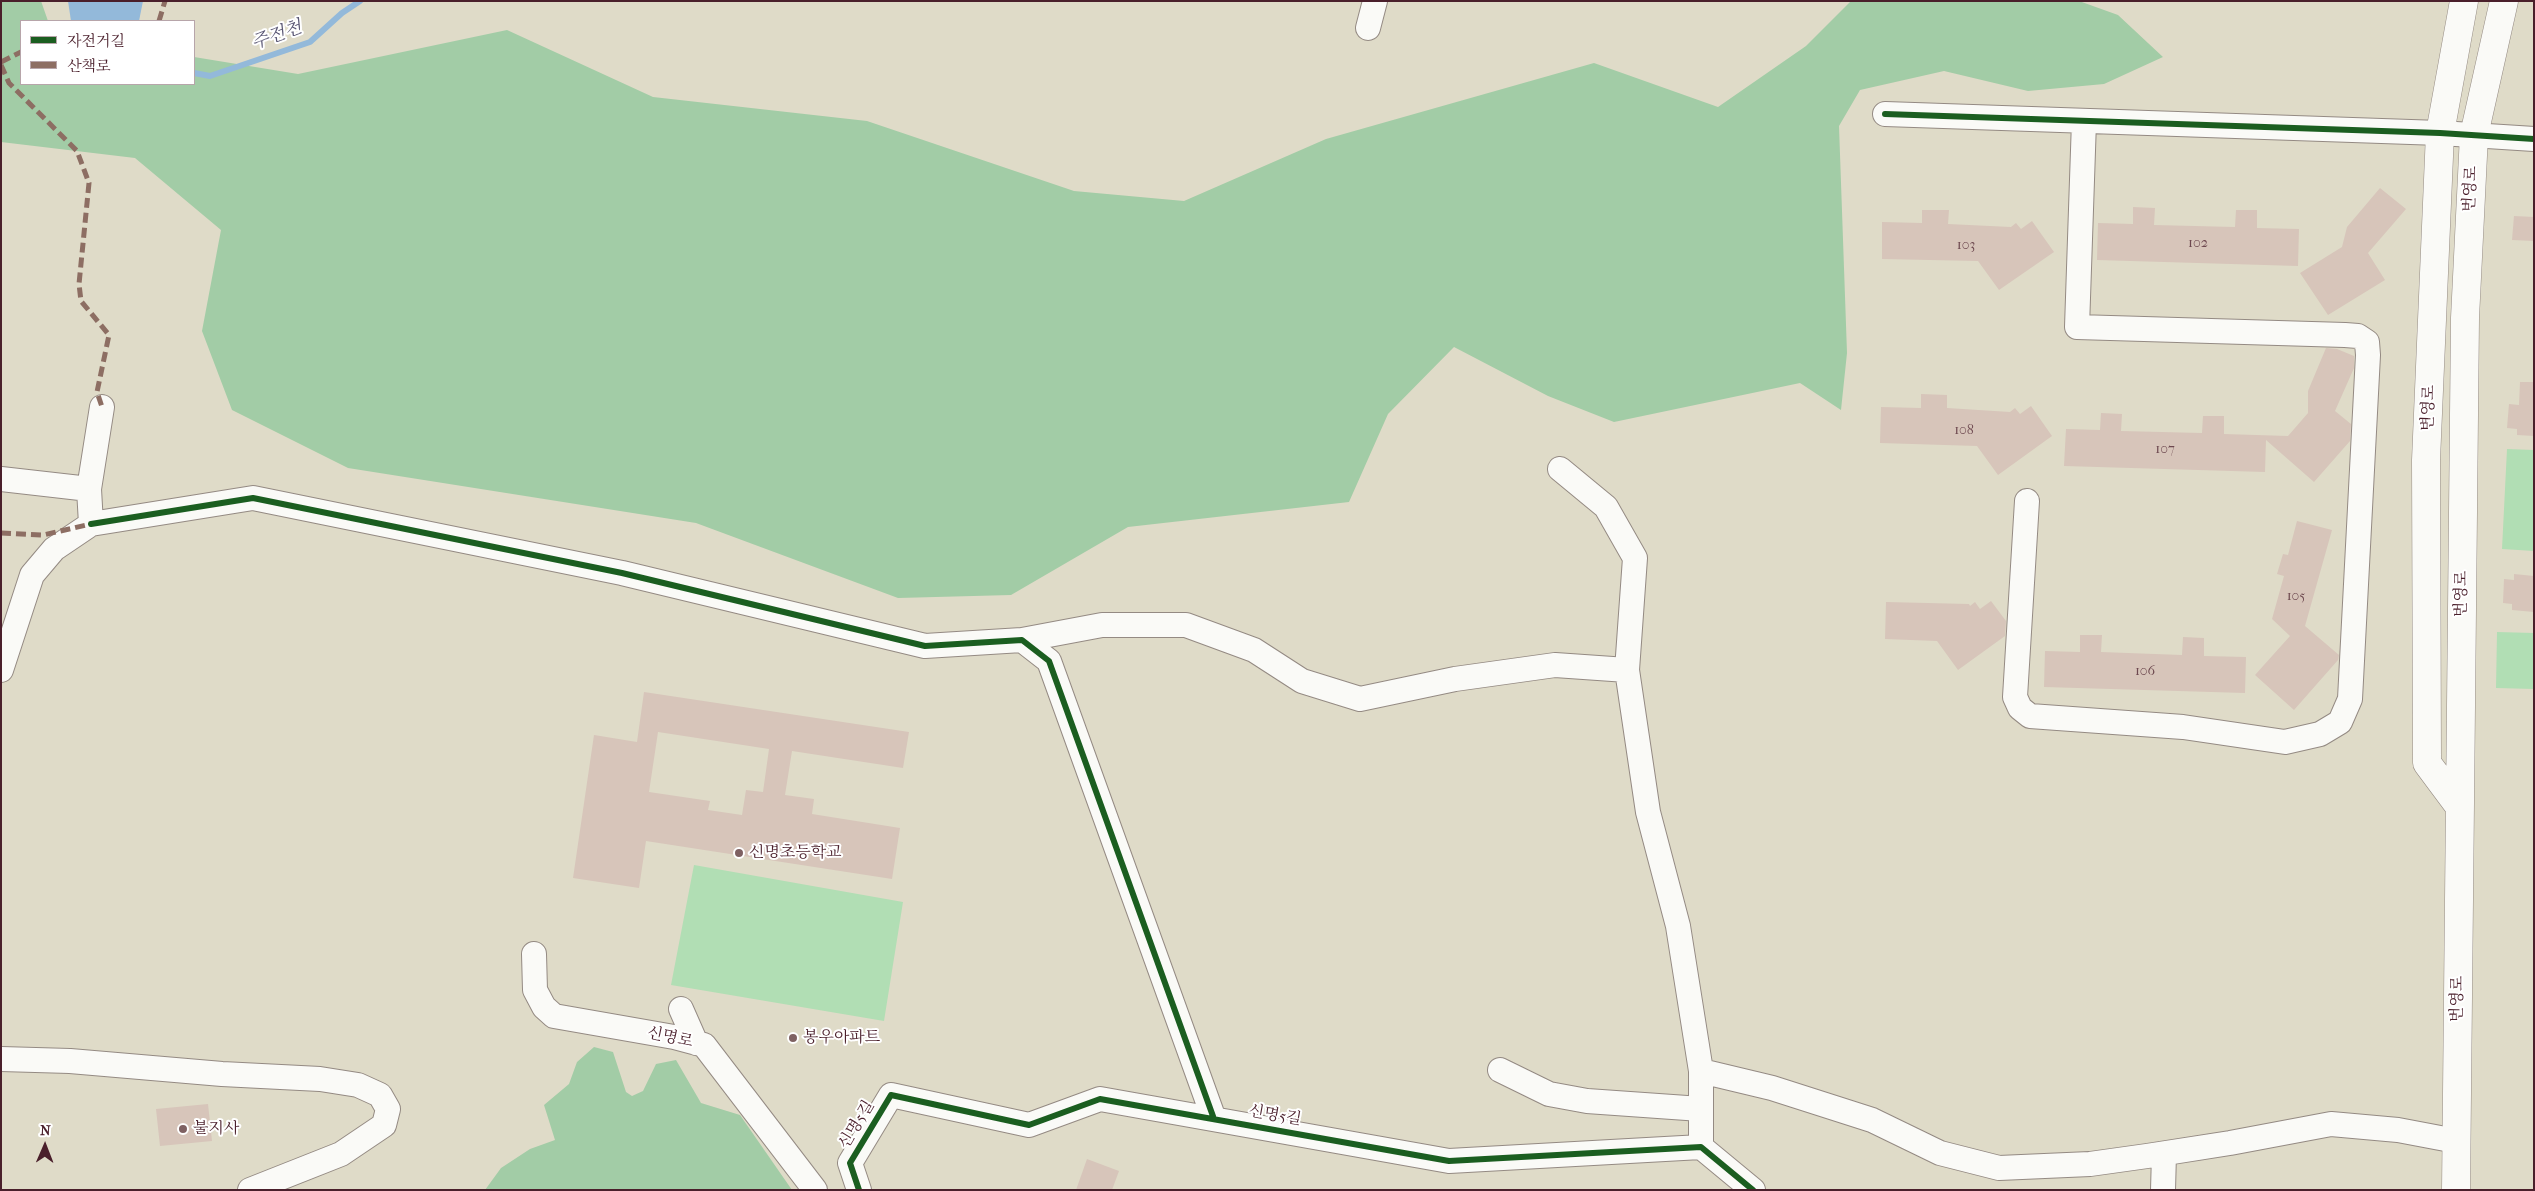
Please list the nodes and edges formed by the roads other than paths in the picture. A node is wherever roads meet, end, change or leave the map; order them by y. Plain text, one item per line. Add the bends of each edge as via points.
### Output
1 (1375, 1) edge
2 (2464, 1) edge
3 (2504, 1) edge
4 (1368, 28) dead end
5 (1885, 114) dead end
6 (2084, 121) junction
7 (2440, 133) junction
8 (2474, 135) junction
9 (2534, 139) edge
10 (102, 407) dead end
11 (1560, 468) dead end
12 (1, 479) edge
13 (89, 489) junction
14 (2026, 501) dead end
15 (91, 524) junction
16 (1022, 640) junction
17 (1, 670) edge
18 (1627, 670) junction
19 (2460, 806) junction
20 (534, 954) dead end
21 (681, 1009) dead end
22 (696, 1043) junction
23 (1, 1059) edge
24 (1500, 1070) dead end
25 (1700, 1071) junction
26 (1701, 1110) junction
27 (1214, 1118) junction
28 (2456, 1141) junction
29 (1701, 1147) junction
30 (2164, 1154) junction
31 (250, 1190) edge
32 (816, 1190) edge
33 (858, 1190) edge
34 (1754, 1190) edge
35 (2163, 1190) edge
36 (2456, 1190) edge

1 - 4 street
2 - 7 main road, 변영로
3 - 8 main road, 번영로
5 - 6 street
6 - 7 street
6 - 14 street via 2077,327 2345,335 2358,336 2367,342 2350,699 2340,722 2320,734 2285,742 2183,727 2030,716 2020,708 2015,698
7 - 8 street
7 - 19 main road, 변영로 via 2426,460 2427,763
8 - 9 street
8 - 19 main road, 번영로 via 2465,318
10 - 13 street
11 - 18 street via 1606,507 1635,558
12 - 13 street
13 - 15 street
15 - 16 street via 253,498 622,573 925,646
15 - 17 street via 54,549 32,575
16 - 18 street via 1102,625 1186,625 1254,650 1302,681 1360,699 1556,665
16 - 27 street via 1050,661
18 - 25 street via 1648,812 1678,926
19 - 28 main road, 번영로
20 - 22 street, 신명로 via 535,990 544,1007 554,1016
21 - 22 street
22 - 32 street, 신명로 via 704,1045
23 - 31 street via 320,1079 358,1085 380,1095 388,1109 384,1125 341,1154
24 - 26 street via 1549,1094 1587,1101
25 - 26 street
25 - 30 street via 1772,1088 1872,1120 1940,1154 1999,1168 2090,1164
26 - 29 street
27 - 29 street, 신명5길 via 1449,1161
27 - 33 street, 신명5길 via 1100,1099 1029,1125 891,1095 850,1163
28 - 30 street via 2398,1130 2331,1124
28 - 36 main road, 번영로
29 - 34 street
30 - 35 street

